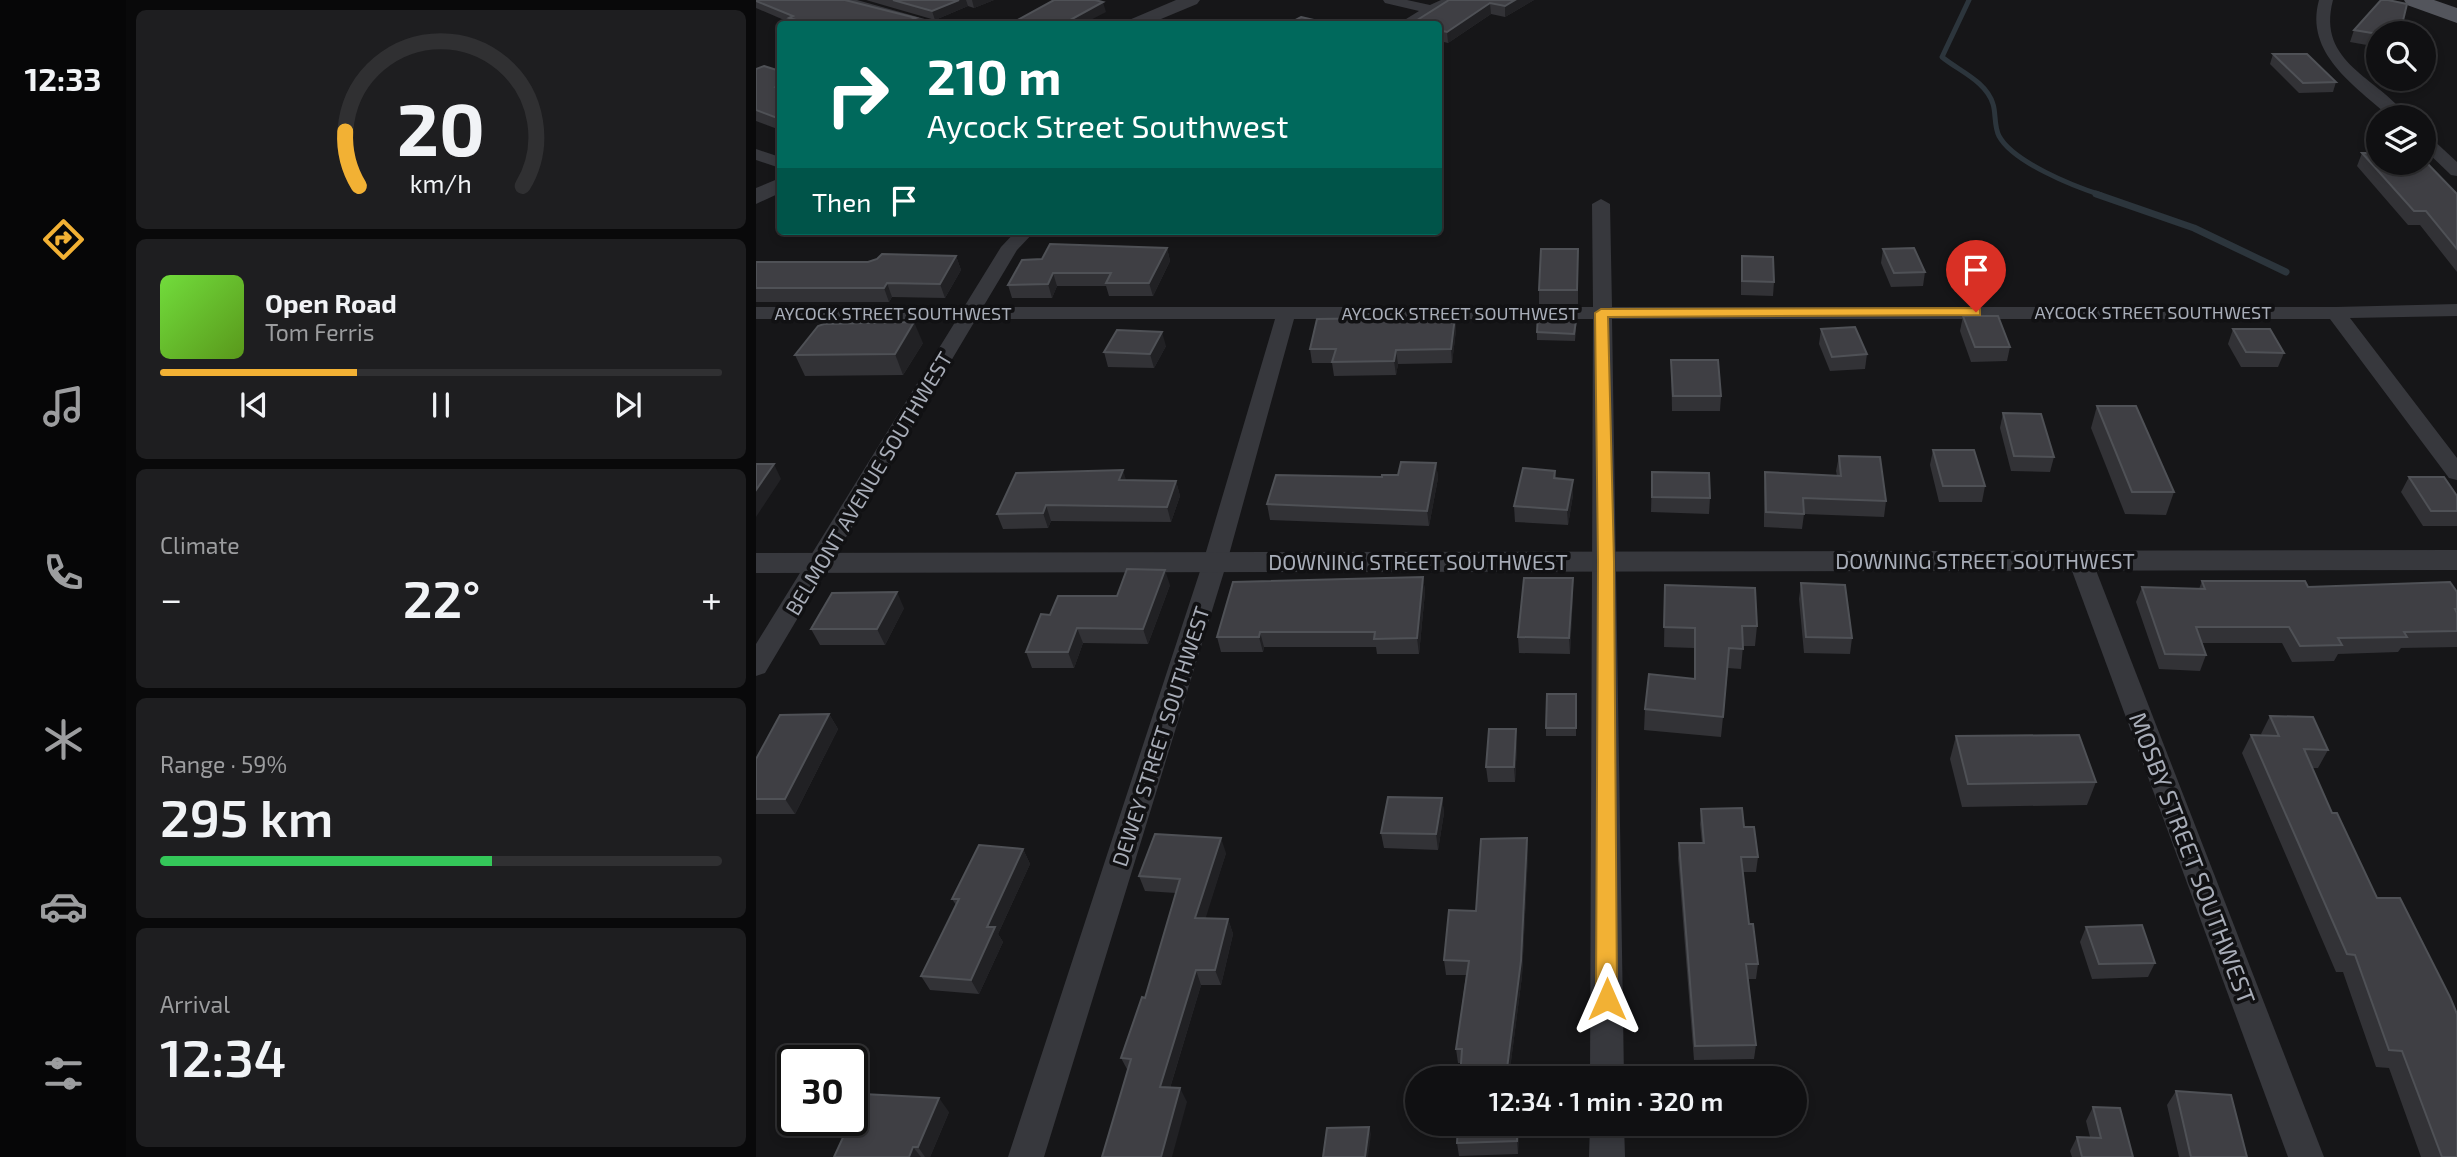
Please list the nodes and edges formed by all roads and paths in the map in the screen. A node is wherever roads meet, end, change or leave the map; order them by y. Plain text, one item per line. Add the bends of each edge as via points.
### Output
1 (842, 0) edge
2 (1191, 0) edge
3 (1390, 0) edge
4 (1451, 0) edge
5 (2326, 0) edge
6 (2415, 0) edge
7 (1432, 10) junction
8 (2457, 16) edge
9 (916, 21) edge
10 (1142, 21) edge
11 (1411, 21) edge
12 (2386, 105) edge
13 (2436, 151) edge
14 (756, 154) edge
15 (777, 162) edge
16 (2457, 171) edge
17 (777, 187) edge
18 (757, 197) edge
19 (1601, 204) dead end
20 (1022, 235) edge
21 (2457, 310) edge
22 (756, 313) edge
23 (971, 313) junction
24 (1286, 313) junction
25 (1601, 313) junction
26 (2336, 313) junction
27 (2457, 472) edge
28 (2080, 560) junction
29 (2457, 560) edge
30 (1606, 561) junction
31 (1215, 562) junction
32 (756, 563) edge
33 (820, 563) junction
34 (756, 666) edge
35 (1607, 1066) edge
36 (1607, 1136) edge
37 (1026, 1157) edge
38 (1607, 1157) edge
39 (2306, 1157) edge

1 - 9 street
2 - 10 street
3 - 7 street
4 - 7 street
5 - 12 street via 2322,25 2329,48
6 - 8 main road
7 - 11 street
13 - 16 street
14 - 15 street
17 - 18 street
19 - 25 street
20 - 23 street, BELMONT AVENUE SOUTHWEST
21 - 26 street, AYCOCK STREET SOUTHWEST
22 - 23 street, AYCOCK STREET SOUTHWEST
23 - 24 street, AYCOCK STREET SOUTHWEST
23 - 33 street, BELMONT AVENUE SOUTHWEST
24 - 25 street, AYCOCK STREET SOUTHWEST
24 - 31 street, DEWEY STREET SOUTHWEST
25 - 26 street, AYCOCK STREET SOUTHWEST
25 - 30 street
26 - 27 street
28 - 29 street, DOWNING STREET SOUTHWEST
28 - 30 street, DOWNING STREET SOUTHWEST
28 - 39 street, MOSBY STREET SOUTHWEST
30 - 31 street, DOWNING STREET SOUTHWEST
30 - 35 street
31 - 33 street, DOWNING STREET SOUTHWEST
31 - 37 street, DEWEY STREET SOUTHWEST
32 - 33 street, DOWNING STREET SOUTHWEST
33 - 34 street, BELMONT AVENUE SOUTHWEST
36 - 38 street

